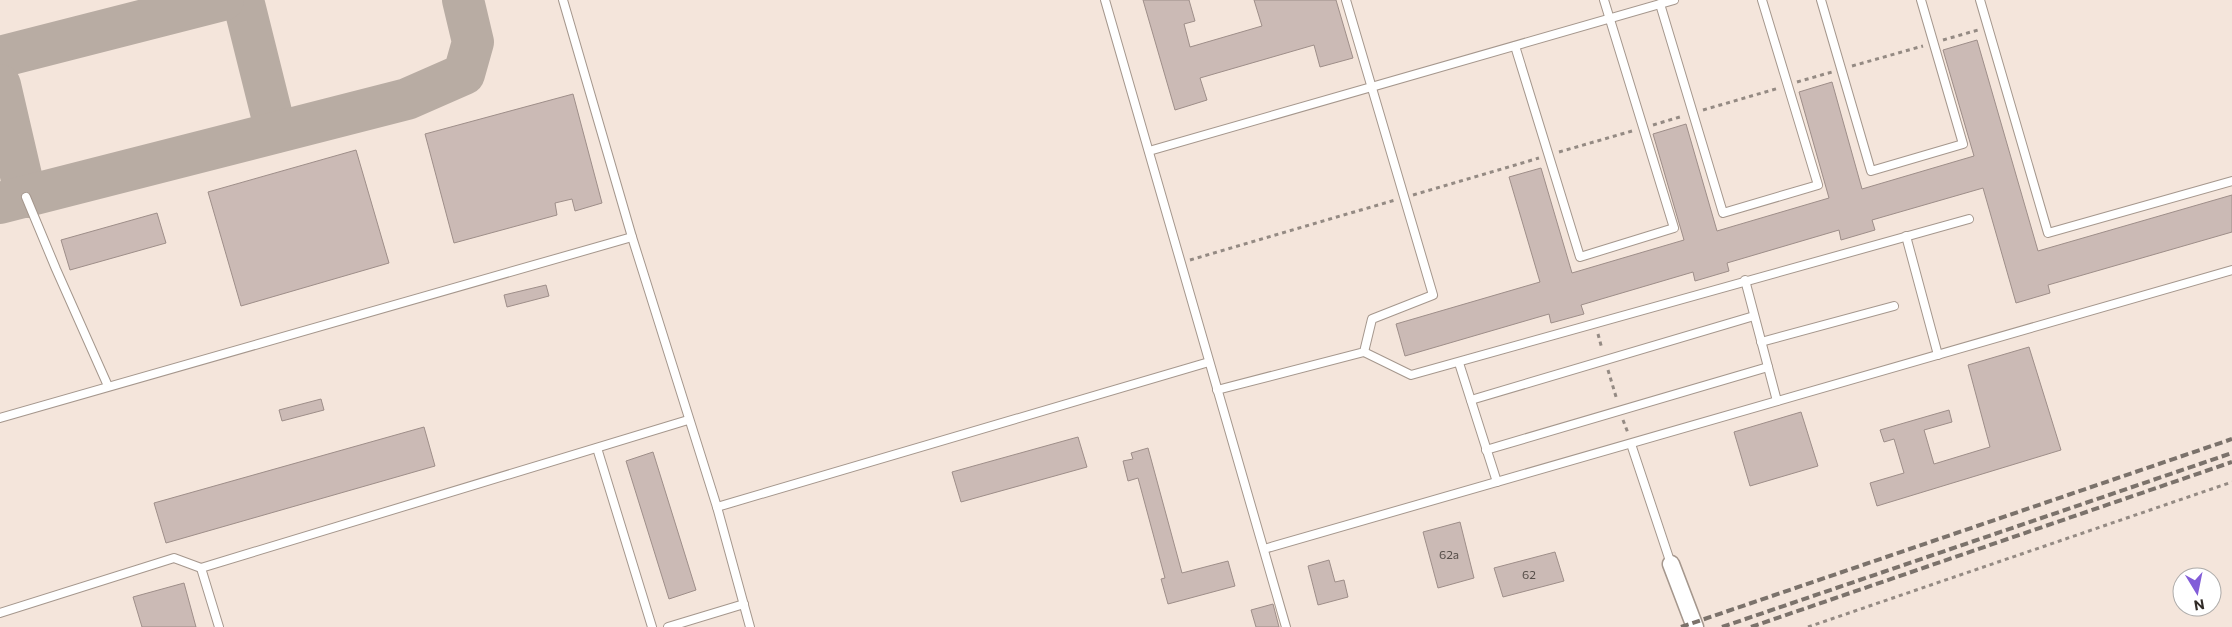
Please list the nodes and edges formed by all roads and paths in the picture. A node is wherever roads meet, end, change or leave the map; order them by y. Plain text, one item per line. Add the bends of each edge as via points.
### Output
1 (563, 0) edge
2 (1105, 0) edge
3 (1346, 0) edge
4 (1604, 0) edge
5 (1674, 0) edge
6 (1762, 0) edge
7 (1821, 0) edge
8 (1921, 0) edge
9 (1980, 0) edge
10 (1660, 4) junction
11 (1610, 18) junction
12 (1988, 27) junction
13 (1933, 43) junction
14 (1515, 46) junction
15 (1841, 70) junction
16 (1788, 85) junction
17 (1371, 87) junction
18 (1693, 113) junction
19 (1643, 127) junction
20 (1149, 151) junction
21 (1548, 155) junction
22 (2232, 180) edge
23 (26, 197) dead end
24 (1405, 197) junction
25 (1969, 219) dead end
26 (1906, 236) junction
27 (632, 237) junction
28 (1180, 262) junction
29 (2232, 270) edge
30 (1745, 280) junction
31 (1894, 306) dead end
32 (1754, 316) junction
33 (1595, 324) junction
34 (1761, 342) junction
35 (1364, 352) junction
36 (1938, 355) junction
37 (1605, 360) junction
38 (1209, 362) junction
39 (1459, 363) junction
40 (1768, 367) junction
41 (108, 386) junction
42 (1217, 390) junction
43 (1471, 400) junction
44 (1777, 401) junction
45 (1620, 410) junction
46 (0, 418) edge
47 (688, 420) junction
48 (1631, 444) junction
49 (597, 448) junction
50 (1486, 450) junction
51 (1497, 482) junction
52 (2232, 482) edge
53 (717, 507) junction
54 (1264, 549) junction
55 (1671, 564) joint
56 (201, 568) junction
57 (744, 604) junction
58 (0, 613) edge
59 (219, 627) edge
60 (652, 627) edge
61 (668, 627) edge
62 (750, 627) edge
63 (1286, 627) edge
64 (1695, 627) edge
65 (1808, 627) edge

1 - 27 lane
2 - 20 lane
3 - 17 lane
4 - 11 lane
5 - 10 lane
6 - 16 lane
7 - 15 lane
8 - 13 lane
9 - 12 lane
10 - 11 lane
10 - 18 lane
11 - 14 lane
11 - 19 lane
12 - 13 path
12 - 22 lane via 2048,233
13 - 15 path
13 - 15 lane via 1963,144 1871,171
14 - 17 lane
14 - 21 lane
15 - 16 path
16 - 18 path
16 - 18 lane via 1818,185 1723,214
17 - 20 lane
17 - 24 lane
18 - 19 path
19 - 21 path
19 - 21 lane via 1674,228 1580,258
20 - 28 lane
21 - 24 path
23 - 41 lane
24 - 28 path
24 - 35 lane via 1433,295 1372,319
25 - 26 lane
26 - 30 lane
26 - 36 lane
27 - 41 lane
27 - 47 lane
28 - 38 lane
29 - 36 lane
30 - 32 lane
30 - 33 lane
31 - 34 lane
32 - 34 lane
32 - 37 lane
33 - 37 path
33 - 39 lane
34 - 40 lane
35 - 39 lane via 1411,375
35 - 42 lane
36 - 44 lane
37 - 43 lane
37 - 45 path
38 - 42 lane
38 - 53 lane
39 - 43 lane
40 - 44 lane
40 - 45 lane
41 - 46 lane
42 - 54 lane
43 - 50 lane
44 - 48 lane
45 - 48 path
45 - 50 lane
47 - 49 lane
47 - 53 lane
48 - 51 lane
48 - 55 lane
49 - 56 lane
49 - 60 lane
50 - 51 lane
51 - 54 lane
52 - 65 path
53 - 57 lane
54 - 63 lane
55 - 64 street
56 - 58 lane via 174,558
56 - 59 lane
57 - 61 lane
57 - 62 lane

